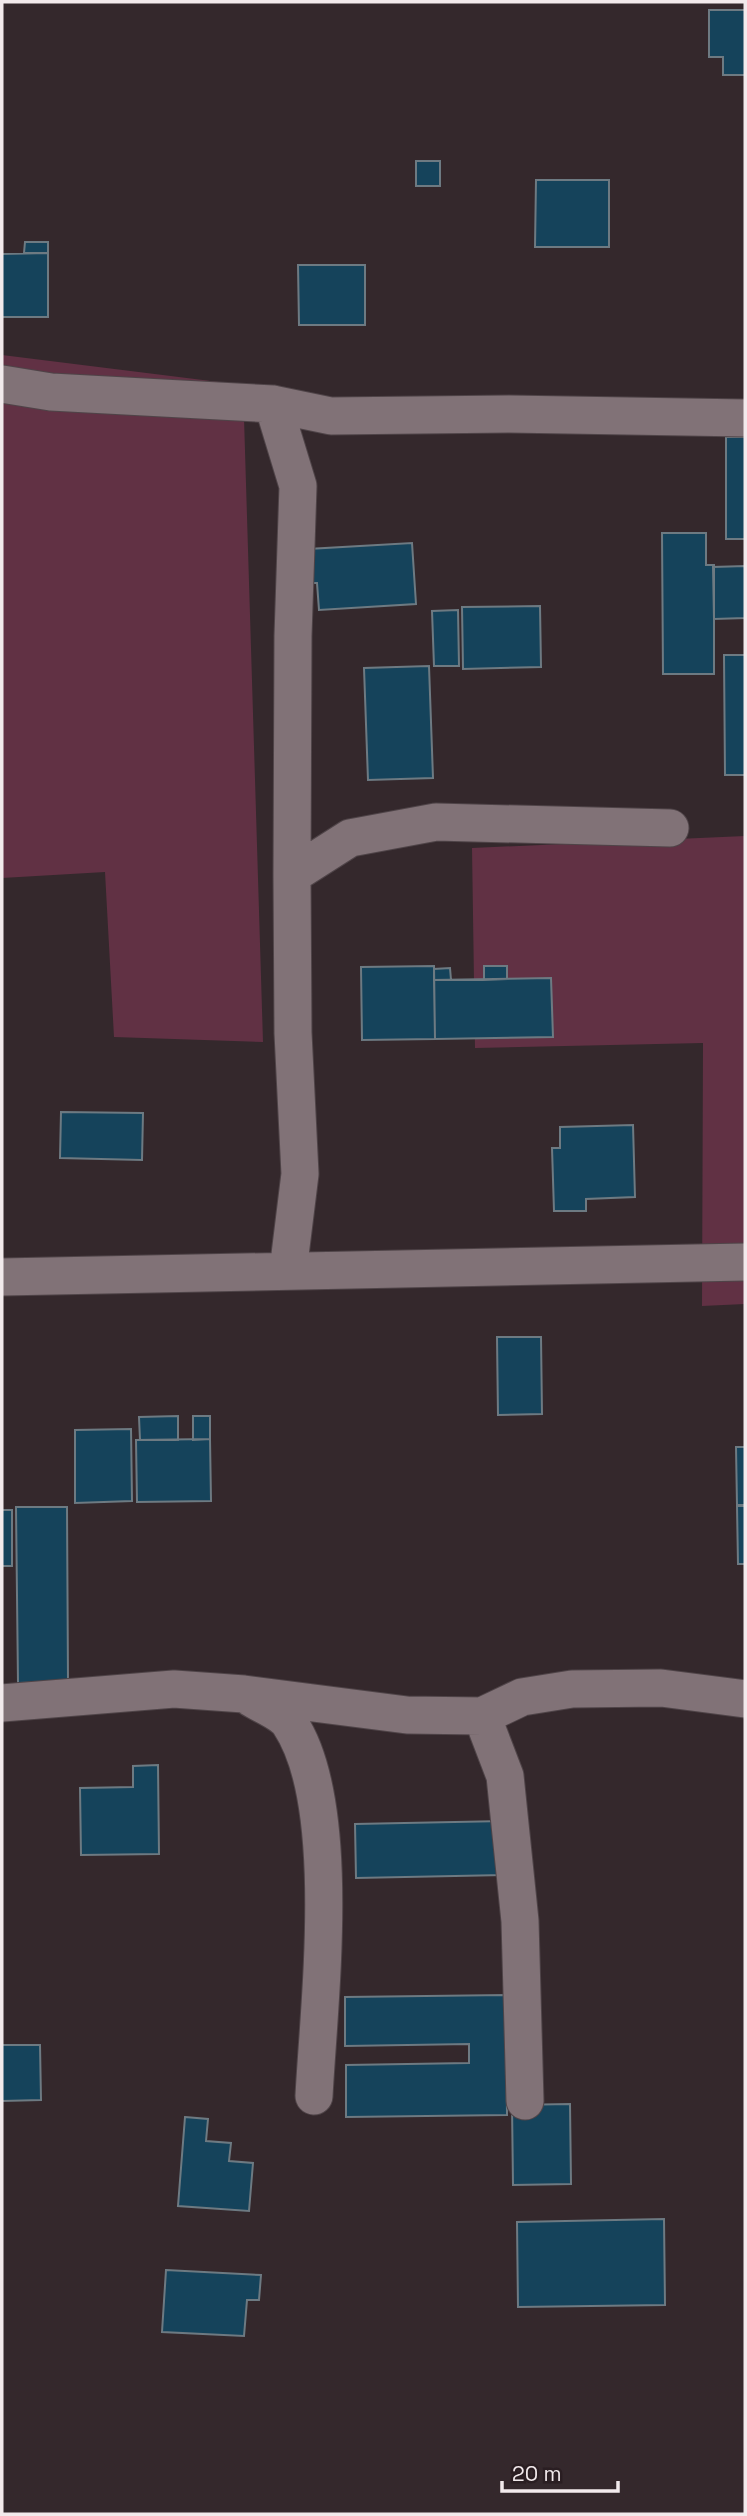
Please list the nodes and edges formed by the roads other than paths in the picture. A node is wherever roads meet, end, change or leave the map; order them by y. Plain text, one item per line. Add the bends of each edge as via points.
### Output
1 (2, 384) edge
2 (273, 404) junction
3 (745, 418) edge
4 (670, 828) dead end
5 (292, 875) junction
6 (745, 1262) edge
7 (288, 1271) junction
8 (2, 1277) edge
9 (244, 1693) junction
10 (745, 1699) edge
11 (2, 1703) edge
12 (482, 1716) junction
13 (314, 2096) dead end
14 (525, 2101) dead end

1 - 2 street via 51,392
2 - 3 street via 331,416
2 - 5 street via 298,486
4 - 5 street via 436,822 350,838
5 - 7 street via 300,1174
6 - 7 street
7 - 8 street
9 - 11 street via 174,1689
9 - 12 street via 407,1716
9 - 13 street via 290,1722 312,1775 325,1887
10 - 12 street via 661,1688 572,1689 522,1697
12 - 14 street via 505,1776 520,1921

